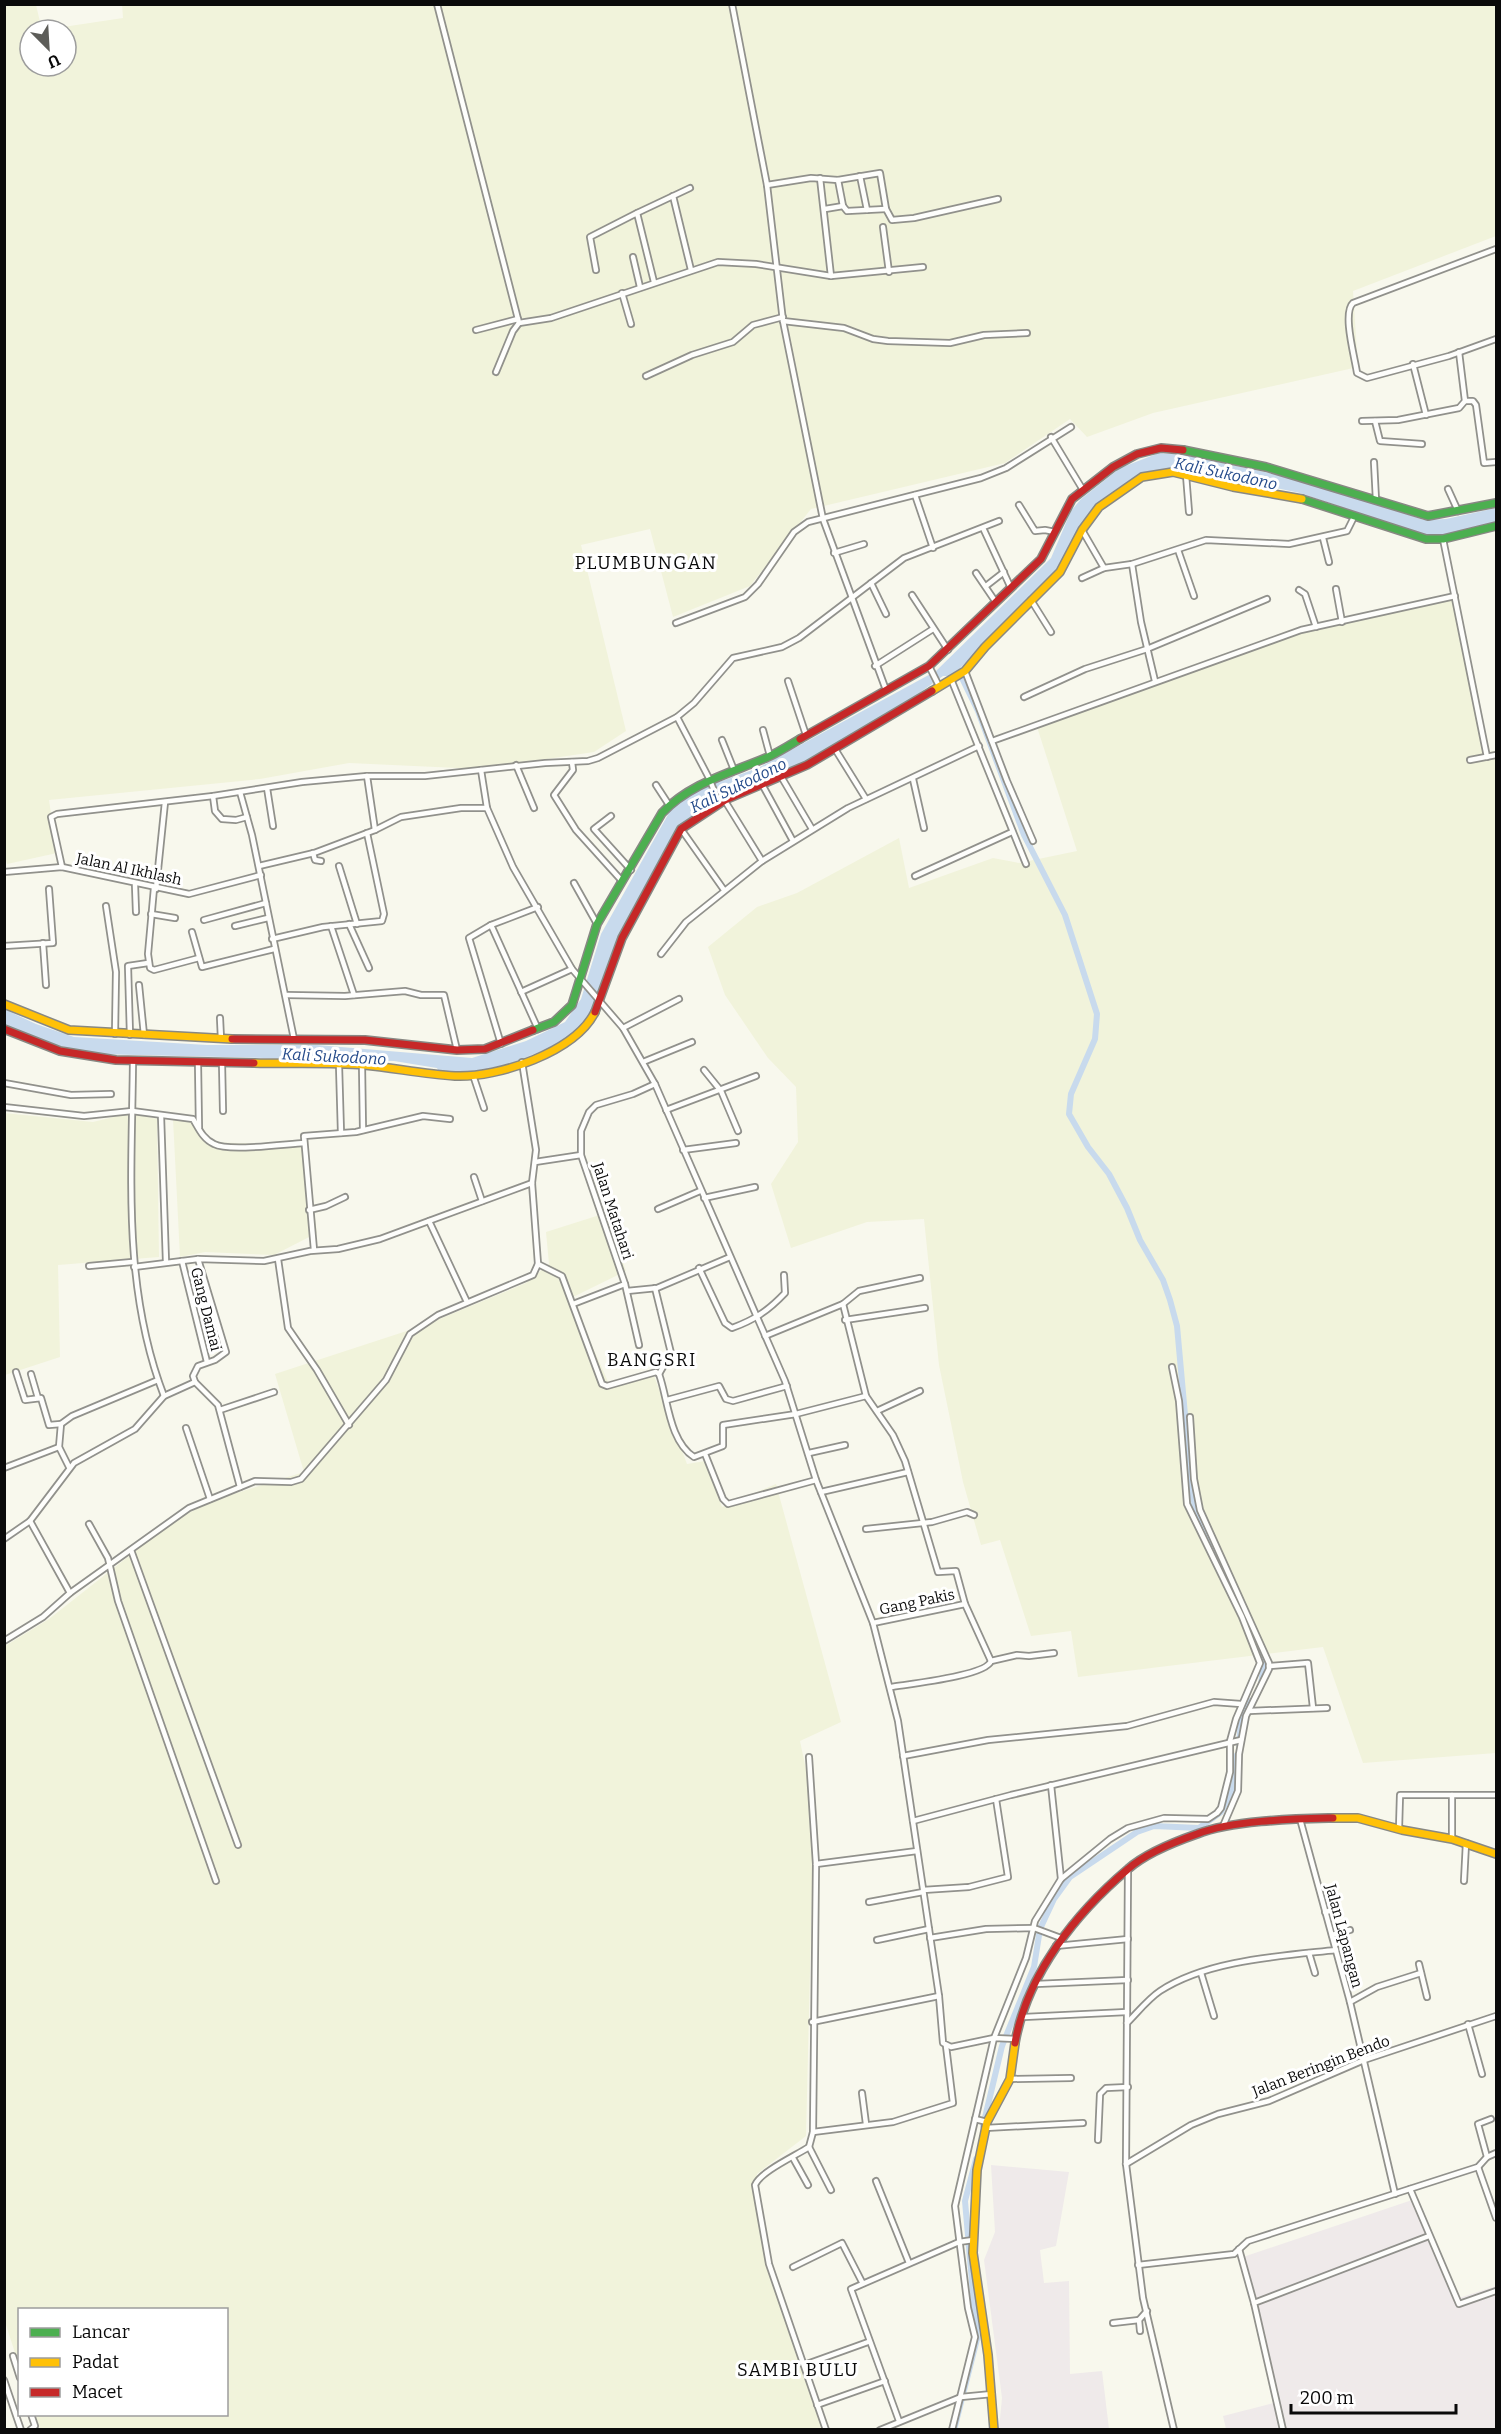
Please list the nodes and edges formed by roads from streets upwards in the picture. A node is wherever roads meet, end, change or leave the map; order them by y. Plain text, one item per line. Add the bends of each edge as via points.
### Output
1 (437, 4) edge
2 (732, 4) edge
3 (860, 176) junction
4 (820, 178) junction
5 (838, 180) junction
6 (767, 185) junction
7 (690, 188) dead end
8 (673, 196) junction
9 (998, 199) dead end
10 (843, 206) junction
11 (825, 209) junction
12 (886, 209) junction
13 (867, 210) junction
14 (637, 213) junction
15 (883, 227) dead end
16 (1497, 249) edge
17 (633, 257) dead end
18 (923, 267) dead end
19 (776, 268) junction
20 (597, 270) dead end
21 (691, 270) junction
22 (889, 272) junction
23 (831, 276) junction
24 (654, 282) junction
25 (640, 287) junction
26 (622, 293) junction
27 (783, 319) junction
28 (519, 321) junction
29 (631, 324) dead end
30 (476, 330) dead end
31 (1027, 333) dead end
32 (1497, 339) edge
33 (1459, 352) junction
34 (1413, 364) junction
35 (496, 372) dead end
36 (646, 376) dead end
37 (1465, 401) junction
38 (1426, 415) junction
39 (1362, 421) dead end
40 (1375, 421) junction
41 (1071, 427) dead end
42 (1051, 437) junction
43 (1422, 444) dead end
44 (1374, 462) dead end
45 (1497, 462) edge
46 (1186, 475) junction
47 (1448, 489) dead end
48 (1083, 490) junction
49 (915, 495) junction
50 (1376, 500) junction
51 (1497, 503) edge
52 (1019, 505) dead end
53 (1189, 512) dead end
54 (1458, 512) junction
55 (1354, 517) junction
56 (823, 519) junction
57 (999, 521) dead end
58 (1497, 526) edge
59 (983, 528) junction
60 (1082, 530) junction
61 (1055, 532) junction
62 (1323, 538) junction
63 (1443, 539) junction
64 (864, 544) dead end
65 (933, 548) junction
66 (1178, 550) junction
67 (834, 553) junction
68 (1329, 562) dead end
69 (1132, 564) junction
70 (1104, 568) junction
71 (1004, 572) junction
72 (976, 573) dead end
73 (1082, 578) dead end
74 (871, 583) junction
75 (986, 586) junction
76 (1010, 586) junction
77 (1299, 590) dead end
78 (1336, 590) dead end
79 (912, 596) dead end
80 (1194, 596) dead end
81 (1455, 596) junction
82 (850, 597) junction
83 (1267, 599) dead end
84 (1031, 600) junction
85 (995, 601) junction
86 (886, 614) dead end
87 (1342, 622) junction
88 (676, 623) dead end
89 (1316, 627) junction
90 (933, 629) junction
91 (1051, 632) dead end
92 (1148, 649) junction
93 (948, 650) junction
94 (875, 666) junction
95 (931, 669) junction
96 (958, 675) junction
97 (788, 681) dead end
98 (1155, 681) junction
99 (938, 684) junction
100 (886, 690) junction
101 (1024, 697) dead end
102 (677, 717) junction
103 (763, 730) dead end
104 (806, 735) junction
105 (722, 740) dead end
106 (992, 741) junction
107 (979, 746) junction
108 (835, 749) junction
109 (1497, 754) edge
110 (770, 756) junction
111 (1487, 757) junction
112 (1470, 760) dead end
113 (572, 762) junction
114 (516, 765) junction
115 (482, 770) junction
116 (734, 771) junction
117 (368, 776) junction
118 (783, 778) junction
119 (913, 779) junction
120 (710, 782) junction
121 (656, 785) dead end
122 (763, 786) junction
123 (267, 788) junction
124 (240, 792) junction
125 (213, 796) junction
126 (866, 799) junction
127 (165, 802) junction
128 (720, 802) junction
129 (669, 806) junction
130 (487, 808) junction
131 (534, 808) dead end
132 (611, 816) dead end
133 (247, 817) junction
134 (273, 826) dead end
135 (924, 828) dead end
136 (681, 829) junction
137 (812, 829) junction
138 (375, 830) junction
139 (1012, 832) junction
140 (367, 833) junction
141 (793, 841) junction
142 (1033, 841) dead end
143 (313, 853) junction
144 (321, 861) dead end
145 (762, 861) junction
146 (1026, 864) dead end
147 (259, 866) junction
148 (339, 866) dead end
149 (62, 867) junction
150 (631, 870) junction
151 (4, 872) edge
152 (261, 875) junction
153 (915, 876) dead end
154 (623, 881) junction
155 (574, 883) dead end
156 (135, 885) junction
157 (155, 888) junction
158 (49, 889) dead end
159 (724, 890) junction
160 (266, 903) junction
161 (106, 906) dead end
162 (538, 907) junction
163 (136, 912) dead end
164 (151, 914) junction
165 (175, 918) dead end
166 (268, 918) junction
167 (204, 920) dead end
168 (349, 924) junction
169 (357, 924) junction
170 (597, 924) junction
171 (491, 925) junction
172 (331, 926) junction
173 (235, 927) dead end
174 (192, 932) dead end
175 (272, 939) junction
176 (44, 943) junction
177 (4, 946) edge
178 (274, 949) junction
179 (661, 954) dead end
180 (199, 958) junction
181 (148, 963) junction
182 (369, 968) dead end
183 (572, 969) junction
184 (582, 983) junction
185 (46, 985) dead end
186 (139, 985) dead end
187 (521, 992) junction
188 (286, 995) junction
189 (354, 995) junction
190 (679, 999) dead end
191 (600, 1000) junction
192 (4, 1004) edge
193 (220, 1018) dead end
194 (623, 1028) junction
195 (4, 1029) edge
196 (539, 1029) junction
197 (116, 1034) junction
198 (130, 1035) junction
199 (144, 1035) junction
200 (221, 1039) junction
201 (294, 1039) junction
202 (692, 1042) dead end
203 (501, 1044) junction
204 (458, 1050) junction
205 (133, 1060) junction
206 (522, 1062) junction
207 (643, 1062) junction
208 (198, 1063) junction
209 (222, 1063) junction
210 (339, 1065) junction
211 (362, 1065) junction
212 (704, 1070) dead end
213 (473, 1075) junction
214 (756, 1076) dead end
215 (4, 1083) edge
216 (655, 1084) junction
217 (721, 1091) junction
218 (111, 1094) dead end
219 (4, 1107) edge
220 (484, 1108) dead end
221 (666, 1110) junction
222 (132, 1111) junction
223 (224, 1111) dead end
224 (160, 1116) junction
225 (450, 1119) dead end
226 (363, 1130) junction
227 (200, 1131) junction
228 (738, 1131) dead end
229 (341, 1133) junction
230 (304, 1143) junction
231 (736, 1143) dead end
232 (683, 1150) junction
233 (581, 1155) junction
234 (535, 1162) junction
235 (474, 1177) dead end
236 (532, 1183) junction
237 (754, 1187) dead end
238 (700, 1191) junction
239 (345, 1197) dead end
240 (704, 1198) junction
241 (482, 1201) junction
242 (658, 1209) dead end
243 (309, 1210) junction
244 (429, 1221) junction
245 (314, 1250) junction
246 (730, 1257) junction
247 (198, 1259) junction
248 (278, 1259) junction
249 (182, 1261) junction
250 (166, 1262) junction
251 (133, 1264) junction
252 (538, 1264) junction
253 (89, 1266) dead end
254 (699, 1268) junction
255 (784, 1275) dead end
256 (920, 1278) dead end
257 (625, 1284) junction
258 (655, 1288) junction
259 (627, 1291) junction
260 (467, 1302) junction
261 (843, 1304) junction
262 (573, 1305) junction
263 (925, 1308) dead end
264 (757, 1319) junction
265 (845, 1320) junction
266 (765, 1336) junction
267 (639, 1346) dead end
268 (207, 1362) junction
269 (1172, 1367) dead end
270 (16, 1372) dead end
271 (31, 1374) dead end
272 (659, 1374) junction
273 (158, 1380) junction
274 (195, 1382) junction
275 (787, 1386) junction
276 (920, 1390) dead end
277 (274, 1392) dead end
278 (164, 1396) junction
279 (866, 1396) junction
280 (38, 1398) junction
281 (667, 1400) junction
282 (220, 1410) junction
283 (877, 1411) junction
284 (796, 1414) junction
285 (1190, 1417) dead end
286 (61, 1424) junction
287 (349, 1425) junction
288 (186, 1428) dead end
289 (845, 1445) dead end
290 (59, 1447) junction
291 (808, 1453) junction
292 (705, 1454) junction
293 (69, 1467) junction
294 (4, 1468) edge
295 (908, 1472) junction
296 (816, 1480) junction
297 (240, 1487) junction
298 (823, 1491) junction
299 (210, 1499) junction
300 (974, 1515) dead end
301 (30, 1521) junction
302 (921, 1523) junction
303 (89, 1524) dead end
304 (866, 1529) dead end
305 (4, 1539) edge
306 (131, 1550) junction
307 (110, 1567) junction
308 (70, 1593) junction
309 (965, 1604) junction
310 (873, 1623) junction
311 (4, 1641) edge
312 (1054, 1653) dead end
313 (991, 1661) junction
314 (1269, 1666) junction
315 (891, 1687) junction
316 (1241, 1704) junction
317 (1313, 1708) junction
318 (1327, 1708) dead end
319 (1249, 1711) junction
320 (1237, 1741) junction
321 (903, 1756) junction
322 (808, 1757) dead end
323 (1051, 1785) junction
324 (1452, 1795) junction
325 (1497, 1796) edge
326 (996, 1799) junction
327 (1300, 1819) junction
328 (913, 1821) junction
329 (1222, 1827) junction
330 (1396, 1828) junction
331 (1452, 1839) junction
332 (1466, 1843) junction
333 (238, 1845) dead end
334 (917, 1851) junction
335 (1497, 1854) edge
336 (816, 1864) junction
337 (1128, 1869) junction
338 (1061, 1879) junction
339 (216, 1881) dead end
340 (1464, 1881) dead end
341 (923, 1891) junction
342 (1329, 1897) dead end
343 (1322, 1899) junction
344 (869, 1902) dead end
345 (1334, 1910) dead end
346 (1325, 1912) junction
347 (929, 1929) junction
348 (1036, 1929) junction
349 (1350, 1930) dead end
350 (1332, 1935) junction
351 (930, 1938) junction
352 (1061, 1938) junction
353 (1128, 1939) junction
354 (877, 1940) dead end
355 (1056, 1946) junction
356 (1336, 1950) junction
357 (1309, 1953) junction
358 (1419, 1964) dead end
359 (1201, 1973) junction
360 (1316, 1973) dead end
361 (1421, 1973) junction
362 (1128, 1980) junction
363 (1036, 1984) junction
364 (939, 1996) junction
365 (1426, 1997) dead end
366 (1350, 2002) junction
367 (1127, 2012) junction
368 (1214, 2016) dead end
369 (1497, 2016) edge
370 (1024, 2017) junction
371 (813, 2022) junction
372 (1127, 2023) junction
373 (1468, 2024) junction
374 (996, 2038) junction
375 (1017, 2039) junction
376 (946, 2046) junction
377 (1364, 2060) junction
378 (1482, 2074) dead end
379 (1071, 2078) dead end
380 (1010, 2079) junction
381 (1128, 2086) junction
382 (862, 2093) dead end
383 (976, 2119) junction
384 (1491, 2119) dead end
385 (1083, 2123) dead end
386 (866, 2124) junction
387 (974, 2125) junction
388 (985, 2126) junction
389 (813, 2132) junction
390 (1098, 2140) dead end
391 (809, 2147) junction
392 (1497, 2153) edge
393 (1487, 2157) junction
394 (793, 2158) junction
395 (1126, 2164) junction
396 (1478, 2167) junction
397 (876, 2181) dead end
398 (808, 2185) dead end
399 (1410, 2189) junction
400 (831, 2190) dead end
401 (1395, 2194) junction
402 (1497, 2218) edge
403 (1429, 2236) junction
404 (972, 2240) junction
405 (960, 2241) junction
406 (1239, 2249) junction
407 (909, 2263) junction
408 (1138, 2265) junction
409 (793, 2267) dead end
410 (862, 2282) junction
411 (1497, 2291) edge
412 (1254, 2303) junction
413 (1147, 2311) junction
414 (975, 2316) junction
415 (1139, 2320) junction
416 (1113, 2323) dead end
417 (1140, 2331) dead end
418 (868, 2342) junction
419 (13, 2356) dead end
420 (804, 2365) junction
421 (18, 2372) edge
422 (4, 2380) edge
423 (885, 2381) junction
424 (992, 2394) junction
425 (962, 2397) junction
426 (817, 2405) junction
427 (31, 2416) edge
428 (899, 2421) junction
429 (883, 2429) edge
430 (21, 2430) edge
431 (30, 2430) edge
432 (826, 2430) edge
433 (952, 2430) edge
434 (994, 2430) edge
435 (1174, 2430) edge
436 (1283, 2430) edge

1 - 28 street
2 - 6 street
3 - 5 street
3 - 12 street via 881,173
3 - 13 street
4 - 5 street
4 - 6 street
4 - 11 street
5 - 10 street
6 - 19 street
7 - 8 street
8 - 14 street
8 - 21 street
9 - 12 street via 900,220 891,219
10 - 11 street
10 - 13 street via 847,212
11 - 23 street
12 - 13 street
14 - 20 street via 590,237
14 - 24 street
15 - 22 street
16 - 34 street via 1350,305 1349,323 1360,376 1367,378
17 - 25 street
18 - 22 street
19 - 21 street via 724,262
19 - 23 street
19 - 27 street
21 - 24 street
22 - 23 street
24 - 25 street
25 - 26 street
26 - 28 street via 551,318
26 - 29 street
27 - 31 street via 844,328 888,341 950,343 984,335
27 - 36 street via 753,325 733,342 703,350
27 - 56 street
28 - 30 street
28 - 35 street
32 - 33 street
33 - 34 street
33 - 37 street
34 - 38 street
37 - 38 street via 1459,408
37 - 45 street via 1476,405 1484,463
38 - 40 street
39 - 40 street
40 - 43 street via 1380,441
41 - 42 street
42 - 48 street
42 - 49 street via 1006,468
44 - 50 street
46 - 53 street
46 - 55 street via 1233,488 1295,497
46 - 60 street via 1166,472 1142,477 1107,500
47 - 54 street
48 - 50 street via 1127,458 1161,448 1287,472
48 - 61 street via 1070,503
49 - 56 street
49 - 65 street
50 - 54 street via 1428,516
51 - 54 street
52 - 61 street via 1035,531
55 - 62 street via 1347,531
55 - 63 street via 1419,537
56 - 67 street
56 - 88 street via 808,522 794,532 745,597
57 - 59 street
58 - 63 street
59 - 65 street
59 - 71 street
60 - 70 street
60 - 84 street via 1060,572
61 - 76 street via 1041,559
62 - 66 street via 1289,544 1206,540
62 - 68 street
63 - 81 street
64 - 67 street
65 - 74 street via 904,558
66 - 69 street
66 - 80 street
67 - 82 street
69 - 70 street
69 - 92 street
70 - 73 street
71 - 75 street
71 - 76 street
72 - 75 street
74 - 82 street
74 - 86 street
75 - 85 street
76 - 85 street
77 - 89 street via 1305,594
78 - 87 street
79 - 90 street
81 - 87 street
81 - 111 street
82 - 94 street
82 - 102 street via 836,612 791,643 733,658
83 - 92 street
84 - 91 street
84 - 96 street
85 - 93 street
87 - 89 street
89 - 98 street
90 - 93 street
90 - 94 street
92 - 98 street
92 - 101 street via 1085,669
93 - 95 street
94 - 100 street
95 - 99 street
95 - 100 street
96 - 99 street
96 - 106 street
96 - 107 street
97 - 104 street
98 - 106 street
99 - 108 street
100 - 104 street
102 - 113 street via 598,758
102 - 120 street
103 - 110 street
104 - 110 street
105 - 116 street
106 - 142 street
107 - 119 street
107 - 139 street
108 - 118 street
108 - 126 street
109 - 111 street
110 - 116 street
111 - 112 street
113 - 114 street
113 - 154 street via 573,770 554,795 576,831
114 - 115 street
114 - 131 street
115 - 117 street
115 - 130 street
116 - 120 street
117 - 123 street
117 - 138 street
118 - 122 street
118 - 137 street
119 - 126 street
119 - 135 street
120 - 128 street
120 - 129 street via 682,794
121 - 129 street
122 - 128 street
122 - 141 street
123 - 124 street
123 - 134 street
124 - 125 street
124 - 133 street
125 - 127 street
125 - 133 street via 215,811 222,819
126 - 137 street
127 - 149 street via 55,815
127 - 157 street
128 - 136 street
128 - 145 street
129 - 150 street
130 - 138 street via 417,813
130 - 162 street via 513,867
132 - 150 street via 594,829
133 - 147 street
136 - 159 street
136 - 191 street via 618,947
137 - 141 street
138 - 140 street
139 - 146 street
139 - 153 street
140 - 143 street
140 - 169 street via 385,918 379,923
141 - 145 street
143 - 144 street via 315,860
143 - 147 street
145 - 159 street
147 - 152 street
148 - 169 street
149 - 151 street, Jalan Al Ikhlash
149 - 156 street, Jalan Al Ikhlash
150 - 154 street
152 - 157 street, Jalan Al Ikhlash via 194,894
152 - 160 street
154 - 170 street
155 - 170 street
156 - 157 street, Jalan Al Ikhlash
156 - 163 street
157 - 164 street
158 - 176 street via 54,942
159 - 179 street via 686,922
160 - 166 street
160 - 167 street
161 - 197 street via 116,972
162 - 171 street
162 - 183 street
164 - 165 street
164 - 181 street
166 - 173 street
166 - 175 street
168 - 169 street
168 - 172 street
168 - 182 street
170 - 184 street
171 - 187 street
171 - 203 street via 468,941
172 - 175 street
172 - 189 street
174 - 180 street
175 - 178 street
176 - 177 street
176 - 185 street
178 - 180 street via 206,967 202,967
178 - 188 street
180 - 181 street via 154,970
181 - 198 street via 128,966
183 - 184 street
183 - 187 street
184 - 191 street
184 - 196 street via 568,1011
186 - 199 street
187 - 196 street
188 - 189 street
188 - 201 street
189 - 204 street via 405,991 445,996
190 - 194 street
191 - 194 street
191 - 206 street via 588,1025 578,1035 557,1049
192 - 197 street via 69,1030
193 - 200 street
194 - 207 street
195 - 205 street via 60,1051
196 - 203 street
197 - 198 street
198 - 199 street
199 - 200 street
200 - 201 street
201 - 204 street via 387,1041
202 - 207 street
203 - 204 street
205 - 208 street
205 - 222 street
206 - 213 street
206 - 234 street
207 - 216 street
208 - 209 street
208 - 227 street
209 - 210 street
209 - 223 street
210 - 211 street
210 - 229 street
211 - 213 street
211 - 226 street
212 - 217 street
213 - 220 street
214 - 217 street
215 - 218 street via 71,1095
216 - 221 street
216 - 233 street, Jalan Matahari via 596,1105 581,1131
217 - 221 street
217 - 228 street
219 - 222 street via 84,1116
221 - 232 street
222 - 224 street
222 - 251 street
224 - 227 street via 190,1118
224 - 250 street
225 - 226 street via 423,1116
226 - 229 street
227 - 230 street via 212,1143 225,1147
229 - 230 street via 304,1137
230 - 243 street
231 - 232 street
232 - 238 street
233 - 234 street
233 - 257 street, Jalan Matahari
234 - 236 street
235 - 241 street
236 - 241 street
236 - 252 street
237 - 240 street
238 - 240 street
238 - 242 street
239 - 243 street
240 - 246 street
241 - 244 street
243 - 245 street
244 - 245 street via 380,1239
244 - 260 street
245 - 248 street
246 - 254 street
246 - 264 street
247 - 248 street
247 - 249 street
247 - 268 street via 226,1349 223,1356
248 - 287 street via 288,1328
249 - 250 street
249 - 268 street, Gang Damai
250 - 251 street
251 - 253 street
251 - 273 street
252 - 260 street via 533,1275
252 - 262 street via 560,1272
254 - 258 street
254 - 264 street via 728,1327
255 - 264 street via 785,1293
256 - 261 street via 859,1291
257 - 259 street, Jalan Matahari
257 - 262 street
258 - 259 street
258 - 272 street via 671,1353
259 - 267 street, Jalan Matahari
260 - 287 street via 410,1334 386,1380
261 - 265 street
261 - 266 street
262 - 272 street via 602,1384
263 - 265 street
264 - 266 street
265 - 279 street
266 - 275 street
268 - 274 street via 194,1370
269 - 316 street via 1179,1401 1187,1504 1259,1656 1258,1671
270 - 280 street via 25,1400
271 - 280 street
272 - 281 street
273 - 278 street
273 - 286 street
274 - 278 street
274 - 282 street
275 - 281 street via 733,1401 726,1399 719,1386
275 - 284 street
276 - 283 street
277 - 282 street
278 - 293 street via 135,1429
279 - 283 street
279 - 284 street
280 - 286 street via 48,1425
281 - 292 street via 674,1428 689,1454
282 - 297 street
283 - 295 street via 893,1435
284 - 291 street
284 - 292 street via 723,1425 723,1446
285 - 314 street via 1200,1510
286 - 290 street
287 - 297 street via 301,1479 255,1481
288 - 299 street
289 - 291 street
290 - 293 street
290 - 294 street
291 - 296 street
292 - 296 street via 728,1504
293 - 301 street
295 - 298 street
295 - 302 street
296 - 298 street
297 - 299 street
298 - 310 street
299 - 306 street via 189,1508
300 - 302 street via 967,1512
301 - 305 street
301 - 308 street
302 - 304 street
302 - 309 street via 938,1572 956,1571
303 - 307 street
306 - 307 street
306 - 333 street
307 - 308 street
307 - 339 street
308 - 311 street via 43,1617
309 - 310 street, Gang Pakis
309 - 313 street
310 - 315 street
312 - 313 street
313 - 315 street via 985,1668 963,1675
314 - 317 street via 1308,1664
314 - 319 street
315 - 321 street
316 - 320 street
316 - 321 street via 1214,1702 1127,1726 988,1740
317 - 318 street
317 - 319 street
319 - 320 street
320 - 323 street
320 - 329 street via 1238,1791
320 - 338 street via 1221,1808 1213,1817 1164,1818 1128,1828
321 - 328 street
322 - 336 street
323 - 326 street
323 - 338 street
324 - 325 street
324 - 330 street via 1399,1796
324 - 331 street
326 - 328 street
326 - 341 street via 1008,1877 969,1887
327 - 329 street
327 - 330 street via 1358,1818
327 - 343 street, Jalan Lapangan
328 - 334 street
329 - 337 street via 1161,1848
330 - 331 street
331 - 332 street
332 - 335 street
332 - 340 street
334 - 336 street
334 - 341 street
336 - 371 street
337 - 352 street
337 - 353 street
338 - 348 street via 1046,1900
341 - 344 street
341 - 347 street
342 - 343 street
343 - 346 street, Jalan Lapangan
345 - 346 street
346 - 350 street, Jalan Lapangan
347 - 351 street
347 - 354 street
348 - 351 street via 986,1929
348 - 352 street
348 - 374 street
349 - 350 street
350 - 356 street, Jalan Lapangan
351 - 364 street
352 - 355 street
353 - 355 street
353 - 362 street
355 - 363 street
356 - 357 street
356 - 366 street, Jalan Lapangan
357 - 359 street via 1270,1957
357 - 360 street
358 - 361 street
359 - 368 street
359 - 372 street via 1158,1993
361 - 365 street
361 - 366 street via 1377,1987
362 - 363 street
362 - 367 street
363 - 370 street
364 - 371 street
364 - 376 street
366 - 377 street, Jalan Lapangan
367 - 370 street
367 - 372 street
369 - 373 street, Jalan Beringin Bendo
370 - 375 street
371 - 389 street
372 - 381 street
373 - 377 street, Jalan Beringin Bendo
373 - 378 street
374 - 375 street
374 - 376 street
374 - 383 street
375 - 380 street
376 - 386 street via 953,2103 893,2122
377 - 395 street, Jalan Beringin Bendo via 1269,2101 1218,2114
377 - 401 street, Jalan Lapangan
379 - 380 street
380 - 388 street
381 - 390 street via 1106,2088 1100,2094
381 - 395 street
382 - 386 street
383 - 387 street
383 - 388 street
384 - 393 street via 1478,2124
385 - 388 street
386 - 389 street
387 - 388 street
387 - 405 street via 955,2206
388 - 404 street
389 - 391 street
391 - 394 street
391 - 400 street
392 - 393 street
393 - 396 street
394 - 398 street
394 - 420 street via 762,2176 755,2185 770,2264
395 - 408 street
396 - 399 street
396 - 402 street
397 - 407 street
399 - 401 street
399 - 403 street
401 - 406 street via 1248,2241
403 - 411 street via 1459,2304
403 - 412 street
404 - 405 street
404 - 414 street
405 - 407 street
405 - 414 street
406 - 408 street via 1234,2254
406 - 412 street
407 - 410 street
408 - 413 street
409 - 410 street via 842,2243
410 - 418 street via 850,2289
412 - 436 street
413 - 415 street
413 - 435 street
414 - 424 street
414 - 425 street via 975,2337
415 - 416 street
415 - 417 street
418 - 420 street
418 - 423 street
419 - 421 street
420 - 426 street
422 - 430 street
423 - 426 street
423 - 428 street
424 - 425 street
424 - 434 street
425 - 428 street
425 - 433 street
426 - 432 street
427 - 431 street via 35,2426
428 - 429 street

